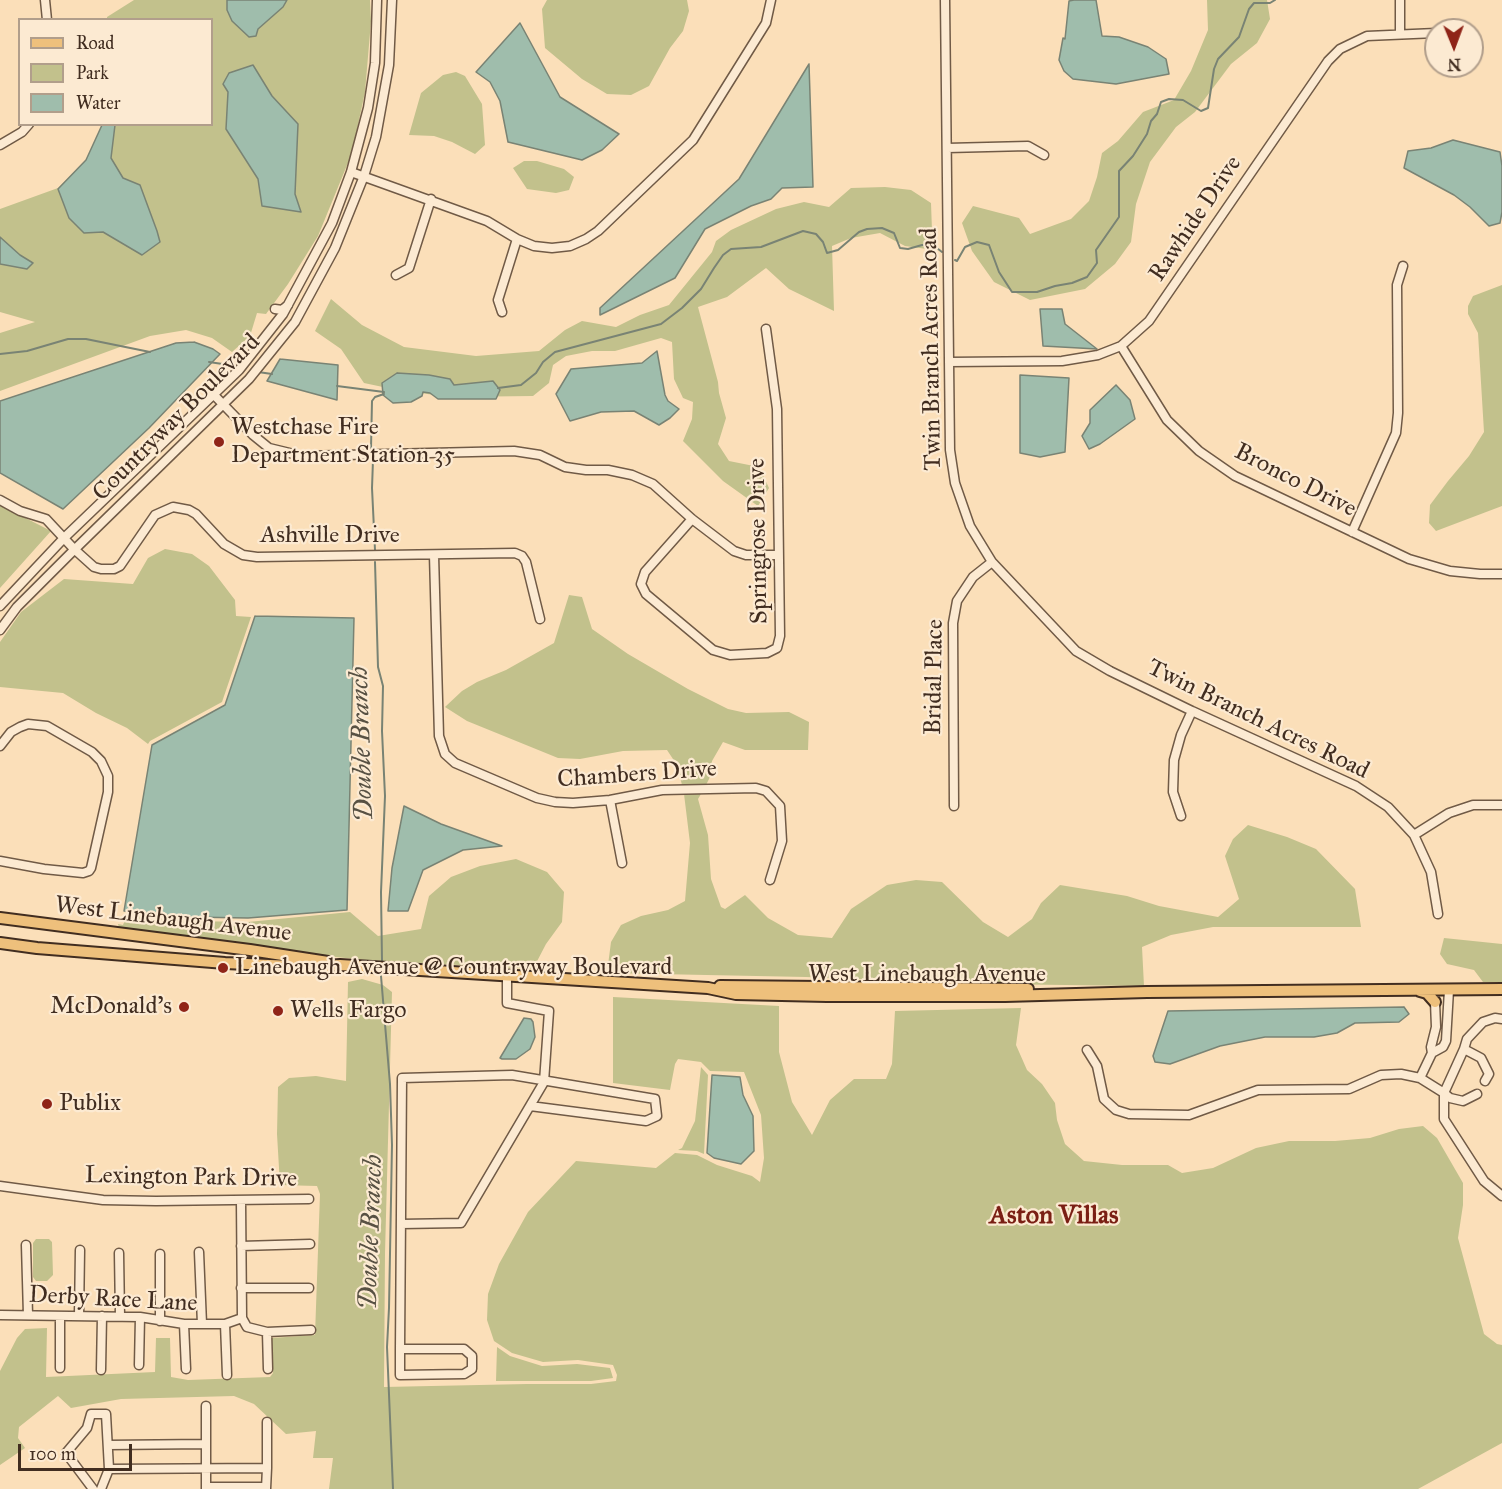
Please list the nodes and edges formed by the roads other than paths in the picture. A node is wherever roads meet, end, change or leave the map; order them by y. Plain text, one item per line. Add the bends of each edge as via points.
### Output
1 (45, 0) edge
2 (377, 0) edge
3 (392, 0) edge
4 (771, 0) edge
5 (945, 0) edge
6 (1400, 0) edge
7 (47, 18) edge
8 (1424, 33) edge
9 (1400, 34) junction
10 (27, 126) edge
11 (0, 145) edge
12 (947, 147) junction
13 (1044, 155) dead end
14 (351, 172) junction
15 (364, 176) junction
16 (431, 199) junction
17 (517, 239) junction
18 (1403, 266) dead end
19 (396, 275) dead end
20 (288, 305) junction
21 (274, 309) dead end
22 (502, 312) dead end
23 (766, 329) dead end
24 (1121, 346) junction
25 (949, 362) junction
26 (213, 394) junction
27 (223, 405) junction
28 (0, 500) edge
29 (692, 519) junction
30 (1352, 532) junction
31 (64, 538) junction
32 (74, 549) junction
33 (434, 555) junction
34 (778, 555) junction
35 (992, 562) junction
36 (1502, 574) edge
37 (6, 597) junction
38 (0, 606) edge
39 (18, 607) junction
40 (540, 619) dead end
41 (0, 630) edge
42 (1192, 711) junction
43 (1, 742) edge
44 (610, 800) junction
45 (1502, 805) edge
46 (954, 806) dead end
47 (1181, 816) dead end
48 (1414, 835) junction
49 (0, 861) edge
50 (622, 863) dead end
51 (770, 880) dead end
52 (1438, 914) dead end
53 (0, 918) edge
54 (145, 938) junction
55 (0, 943) edge
56 (143, 956) junction
57 (340, 965) junction
58 (507, 976) junction
59 (1502, 989) edge
60 (1417, 990) junction
61 (1449, 990) junction
62 (1435, 1002) joint
63 (1502, 1019) edge
64 (1464, 1049) junction
65 (1087, 1050) dead end
66 (1432, 1053) junction
67 (1420, 1078) junction
68 (1485, 1081) dead end
69 (544, 1082) junction
70 (1444, 1093) junction
71 (1477, 1094) dead end
72 (530, 1106) junction
73 (0, 1186) edge
74 (1502, 1196) edge
75 (309, 1199) dead end
76 (241, 1200) junction
77 (401, 1224) junction
78 (310, 1244) dead end
79 (26, 1245) dead end
80 (241, 1246) junction
81 (80, 1250) dead end
82 (199, 1252) dead end
83 (119, 1253) dead end
84 (160, 1254) dead end
85 (241, 1288) junction
86 (309, 1288) dead end
87 (0, 1315) edge
88 (28, 1315) junction
89 (60, 1316) junction
90 (79, 1316) junction
91 (102, 1316) junction
92 (120, 1316) junction
93 (140, 1317) junction
94 (242, 1318) junction
95 (160, 1321) junction
96 (184, 1324) junction
97 (202, 1324) junction
98 (225, 1324) junction
99 (311, 1330) dead end
100 (267, 1332) junction
101 (400, 1349) junction
102 (139, 1365) dead end
103 (60, 1368) dead end
104 (268, 1369) dead end
105 (101, 1370) dead end
106 (186, 1370) dead end
107 (227, 1375) dead end
108 (206, 1406) dead end
109 (267, 1422) dead end
110 (206, 1444) junction
111 (108, 1445) junction
112 (267, 1467) junction
113 (206, 1468) junction
114 (109, 1469) junction
115 (206, 1488) edge
116 (266, 1488) edge
117 (93, 1489) edge
118 (101, 1489) edge

1 - 7 street
2 - 14 street, Countryway Boulevard via 375,63
3 - 15 street, Countryway Boulevard via 389,64 376,137
4 - 17 street via 766,22 693,140 598,231 570,246 552,248
5 - 12 street, Twin Branch Acres Road
6 - 9 street
8 - 9 street, Rawhide Drive
9 - 24 street, Rawhide Drive via 1367,36 1340,49 1328,61 1149,321
10 - 11 street
12 - 13 street via 1028,146
12 - 25 street, Twin Branch Acres Road
14 - 15 street
14 - 20 street, Countryway Boulevard via 332,223
15 - 16 street
15 - 27 street, Countryway Boulevard via 335,248 294,322 267,359
16 - 17 street via 488,221
16 - 19 street via 409,268
17 - 22 street via 498,300
18 - 30 street via 1397,285 1396,433
20 - 21 street via 282,310
20 - 26 street, Countryway Boulevard via 256,350
23 - 34 street, Springrose Drive via 777,410
24 - 25 street, Rawhide Drive via 1098,355 1062,361
24 - 30 street, Bronco Drive via 1167,420 1199,451 1236,476
25 - 35 street, Twin Branch Acres Road via 955,483 970,526
26 - 27 street
26 - 31 street, Countryway Boulevard
27 - 29 street via 269,448 302,456 514,451 540,455 565,467 632,475 653,484
27 - 32 street, Countryway Boulevard
28 - 31 street, Ashville Drive via 46,519
29 - 34 street via 734,551
29 - 34 street, Springrose Drive via 645,572 641,585 646,594 713,650 730,655 767,653 777,648
30 - 36 street, Bronco Drive via 1409,559 1450,571
31 - 32 street, Ashville Drive
31 - 37 street, Countryway Boulevard
32 - 33 street, Ashville Drive via 94,567 114,569 124,563 155,515 173,507 196,514 224,544 257,558
32 - 39 street, Countryway Boulevard
33 - 40 street, Ashville Drive via 497,552 522,556
33 - 44 street, Chambers Drive via 439,736 445,754 455,763 546,800
35 - 42 street, Twin Branch Acres Road via 1076,651
35 - 46 street, Bridal Place via 973,577 957,601 952,623
37 - 38 street, Countryway Boulevard
37 - 39 street
39 - 41 street, Countryway Boulevard
42 - 47 street via 1174,760 1173,792
42 - 48 street, Twin Branch Acres Road via 1356,786 1388,807
43 - 49 street via 28,724 56,729 101,761 108,776 108,792 89,872
44 - 50 street
44 - 51 street, Chambers Drive via 662,790 766,790 780,806 782,841
45 - 48 street via 1473,806 1449,813
48 - 52 street, Twin Branch Acres Road via 1431,872
53 - 54 main road, West Linebaugh Avenue
54 - 56 main road
54 - 57 main road, West Linebaugh Avenue
55 - 56 main road, West Linebaugh Avenue
56 - 57 main road, West Linebaugh Avenue via 225,963
57 - 58 main road, West Linebaugh Avenue
58 - 60 main road, West Linebaugh Avenue via 708,988 736,994
58 - 69 street via 507,1003 549,1011
59 - 61 main road, West Linebaugh Avenue
60 - 61 main road, West Linebaugh Avenue
60 - 62 main road via 1427,993
61 - 66 street via 1446,1041
62 - 66 street
63 - 64 street via 1483,1022 1467,1039
64 - 68 street via 1481,1058 1489,1074
64 - 70 street
65 - 67 street via 1096,1066 1104,1100 1129,1114 1189,1115 1258,1090 1349,1089 1381,1075
66 - 67 street
67 - 70 street
69 - 72 street
69 - 72 street via 655,1099 657,1116 646,1120
69 - 77 street via 512,1075 402,1078
70 - 71 street via 1463,1101
70 - 74 street via 1444,1119 1484,1181
72 - 77 street via 461,1223
73 - 76 street, Lexington Park Drive via 104,1200
75 - 76 street, Lexington Park Drive
76 - 80 street
77 - 101 street
78 - 80 street
79 - 88 street
80 - 85 street
81 - 90 street
82 - 97 street
83 - 92 street
84 - 95 street
85 - 86 street
85 - 94 street
87 - 88 street, Derby Race Lane
88 - 89 street, Derby Race Lane
89 - 90 street, Derby Race Lane
89 - 103 street
90 - 91 street, Derby Race Lane
91 - 92 street, Derby Race Lane
91 - 105 street
92 - 93 street, Derby Race Lane
93 - 95 street, Derby Race Lane
93 - 102 street
94 - 98 street, Derby Race Lane
94 - 100 street via 247,1327
95 - 96 street, Derby Race Lane
96 - 97 street, Derby Race Lane
96 - 106 street
97 - 98 street, Derby Race Lane
98 - 107 street
99 - 100 street
100 - 104 street
101 - 101 street via 464,1349 472,1356 472,1369 464,1374 400,1375
108 - 110 street
109 - 112 street
110 - 111 street
110 - 113 street
111 - 114 street
111 - 117 street via 106,1414 91,1414 87,1428 66,1453
112 - 113 street
112 - 116 street
113 - 114 street
113 - 115 street
114 - 118 street
115 - 116 street

